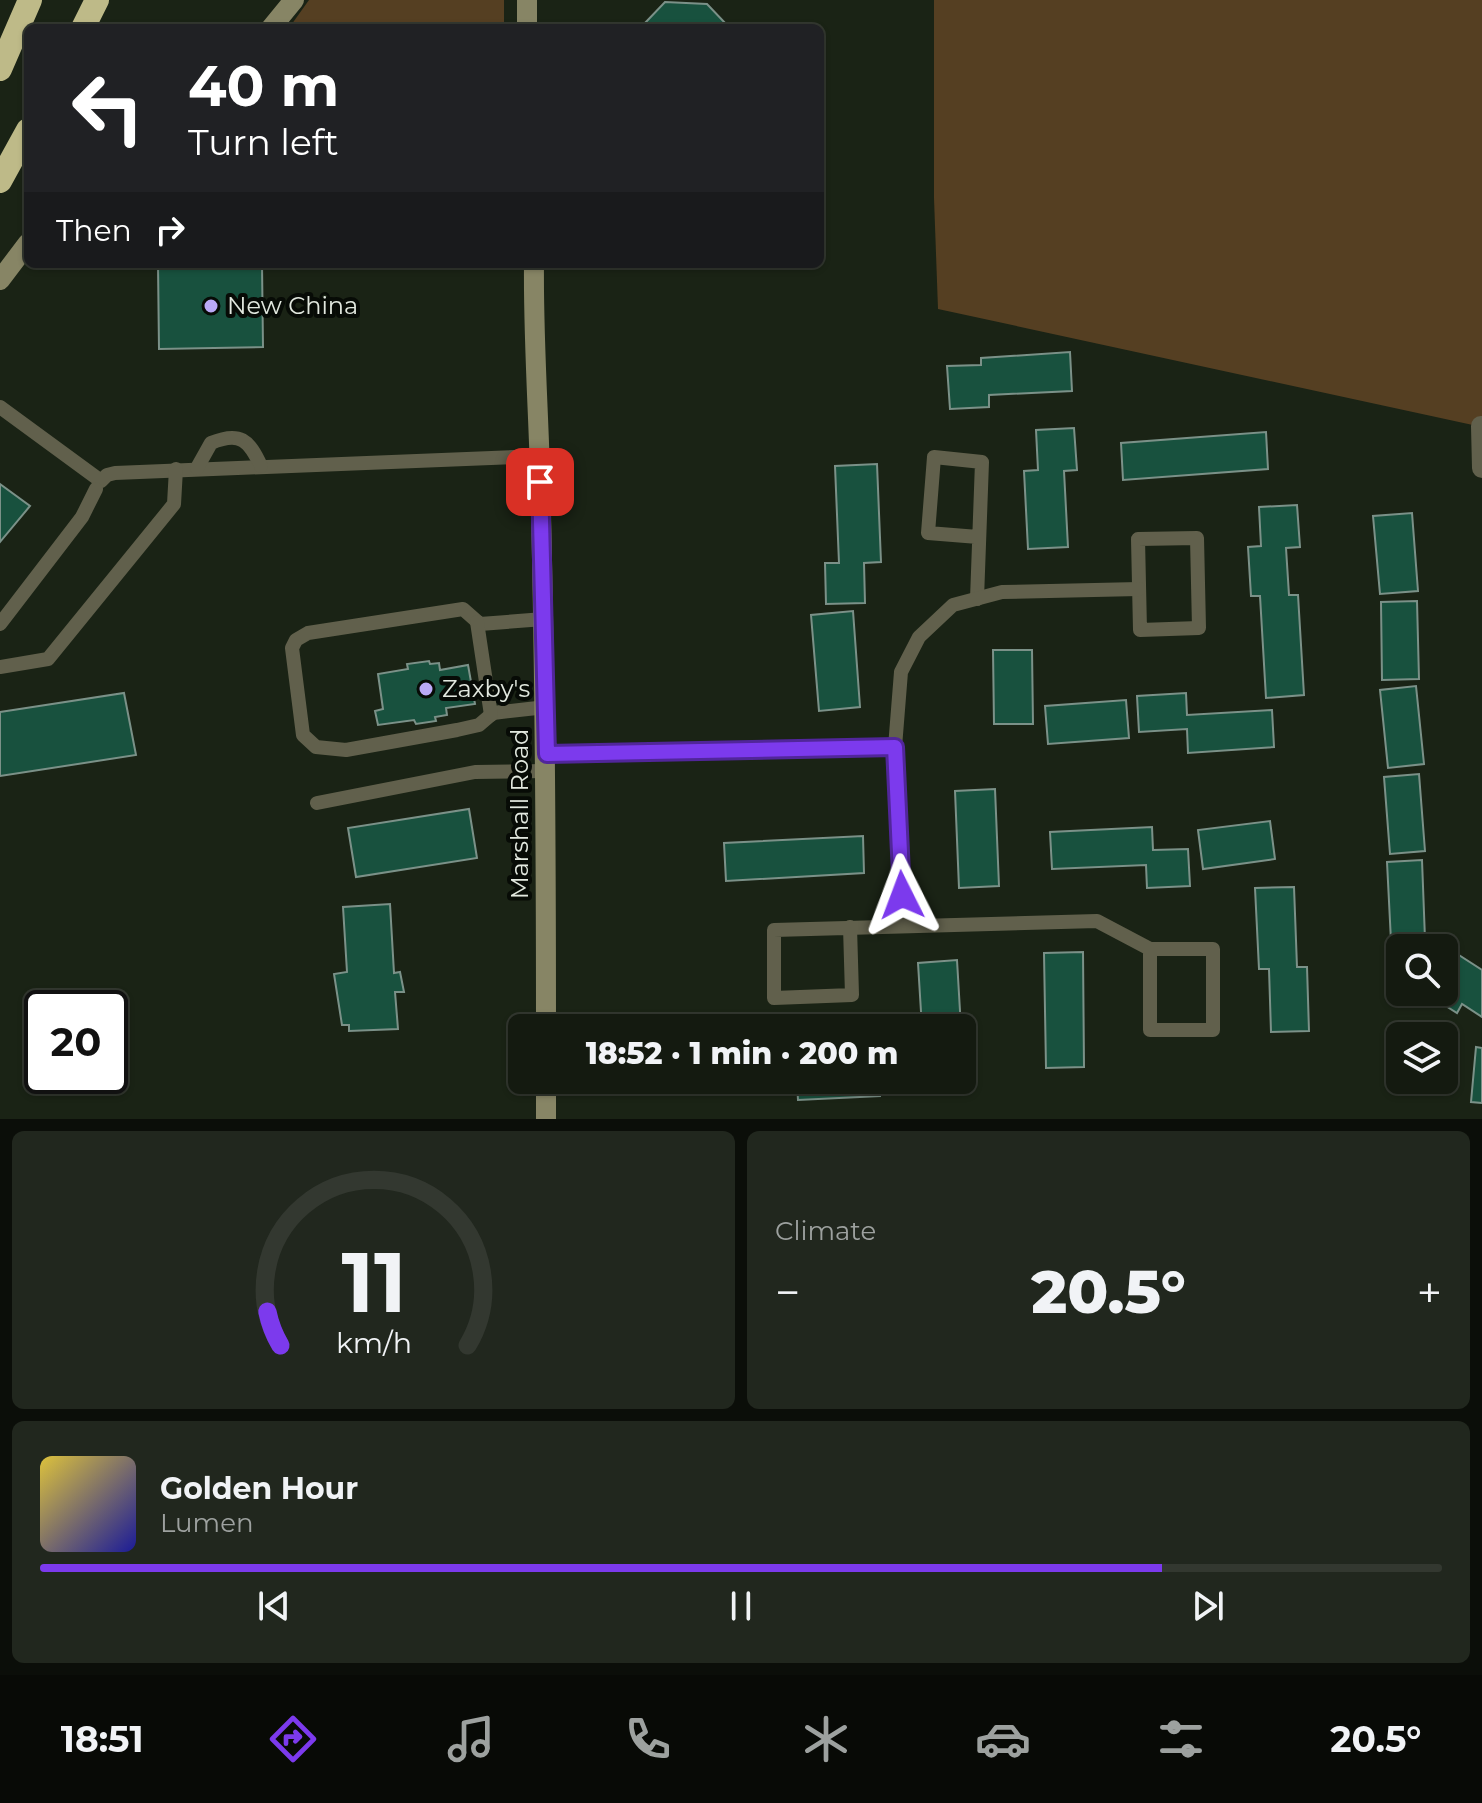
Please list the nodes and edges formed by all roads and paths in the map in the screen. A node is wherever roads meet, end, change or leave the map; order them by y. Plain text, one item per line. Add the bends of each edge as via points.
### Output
1 (30, 0) edge
2 (97, 0) edge
3 (294, 0) edge
4 (527, 0) edge
5 (85, 24) edge
6 (274, 24) edge
7 (527, 24) edge
8 (0, 69) edge
9 (24, 137) edge
10 (0, 181) edge
11 (24, 248) edge
12 (534, 268) edge
13 (0, 280) edge
14 (0, 407) edge
15 (1481, 426) edge
16 (539, 456) junction
17 (261, 466) junction
18 (197, 468) junction
19 (1482, 468) edge
20 (176, 469) junction
21 (96, 489) dead end
22 (978, 537) junction
23 (1139, 589) junction
24 (977, 599) junction
25 (544, 619) junction
26 (477, 622) junction
27 (0, 624) edge
28 (0, 667) edge
29 (546, 707) junction
30 (491, 715) junction
31 (895, 747) junction
32 (547, 762) junction
33 (317, 803) dead end
34 (904, 925) junction
35 (850, 927) junction
36 (1150, 949) junction
37 (546, 1014) edge
38 (546, 1094) edge
39 (546, 1119) edge

1 - 8 highway
2 - 5 highway
3 - 6 main road
4 - 7 main road
9 - 10 highway
11 - 13 main road
12 - 16 main road, Marshall Road
14 - 20 lane via 101,481 115,473
15 - 19 street
16 - 17 lane
16 - 25 main road, Marshall Road
17 - 18 lane
17 - 18 lane via 252,446 235,437 211,443
18 - 20 lane
20 - 28 lane via 174,504 48,659
21 - 27 lane via 82,517
22 - 22 lane via 982,462 934,457 928,533
22 - 24 lane
23 - 23 lane via 1140,630 1199,628 1197,538 1138,539
23 - 24 lane via 1002,592
24 - 31 lane via 953,605 919,637 901,672
25 - 26 lane
25 - 29 main road, Marshall Road
26 - 30 lane
26 - 30 lane via 463,609 308,633 296,640 292,648 303,735 316,747 346,750 468,728
29 - 30 lane
29 - 32 main road, Marshall Road
31 - 32 lane
31 - 34 lane
32 - 33 lane
32 - 37 main road, Marshall Road
34 - 35 lane
34 - 36 lane via 1097,921
35 - 35 lane via 852,995 774,998 774,930
36 - 36 lane via 1150,1030 1213,1030 1213,949
38 - 39 main road

